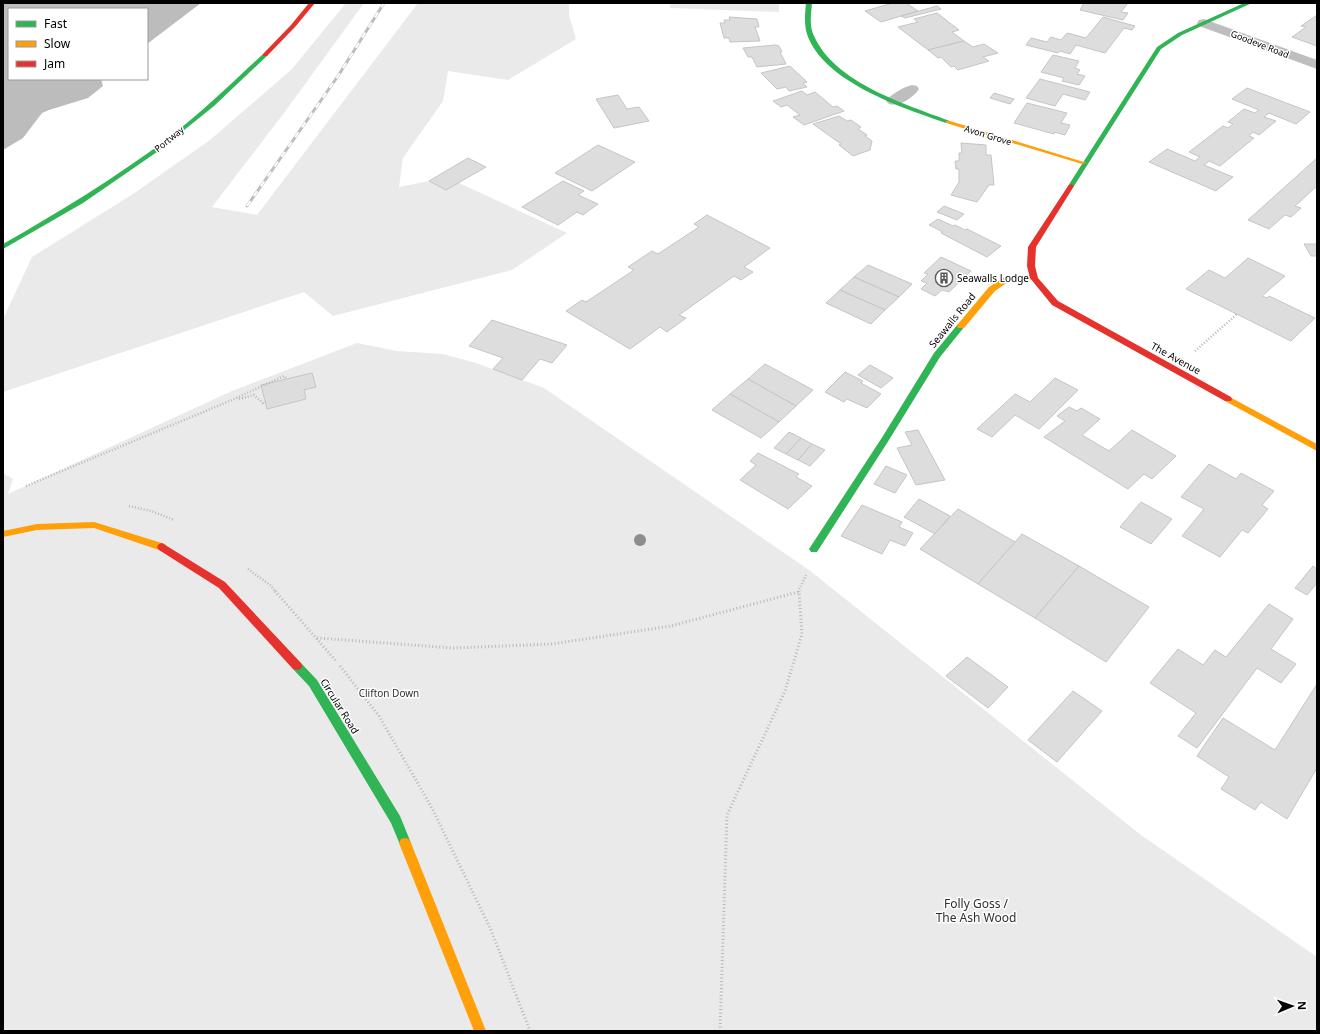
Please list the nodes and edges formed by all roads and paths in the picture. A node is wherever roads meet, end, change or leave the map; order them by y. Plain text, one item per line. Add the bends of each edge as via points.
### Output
1 (312, 3) edge
2 (809, 3) edge
3 (1249, 3) edge
4 (1204, 23) junction
5 (1317, 65) edge
6 (912, 89) dead end
7 (894, 101) junction
8 (1084, 163) junction
9 (3, 247) edge
10 (1032, 277) junction
11 (1237, 314) dead end
12 (1175, 369) junction
13 (287, 379) dead end
14 (232, 400) junction
15 (266, 402) dead end
16 (1317, 448) edge
17 (26, 486) dead end
18 (3, 534) edge
19 (814, 549) joint
20 (798, 592) junction
21 (316, 638) dead end
22 (480, 1031) edge
23 (720, 1031) edge

1 - 9 main road, Portway via 295,26 246,73 151,154 66,211
2 - 7 main road, Avon Grove via 808,25 812,40 822,55 850,79
3 - 4 main road
4 - 5 street, Goodeve Road
4 - 8 main road via 1180,34 1159,48
6 - 7 street
7 - 8 main road, Avon Grove via 944,121
8 - 10 main road via 1032,247
10 - 12 main road, The Avenue via 1055,303
10 - 19 main road, Seawalls Road via 1006,280 992,289 937,355
11 - 12 path
12 - 16 main road, The Avenue
13 - 14 path via 284,376
14 - 15 path via 254,395 263,403
14 - 17 path
18 - 22 main road, Circular Road via 37,527 94,525 159,546 222,585 313,683 396,820
19 - 20 path via 814,561
20 - 21 path via 672,626 552,644 454,648
20 - 23 path via 802,634 785,691 727,815

